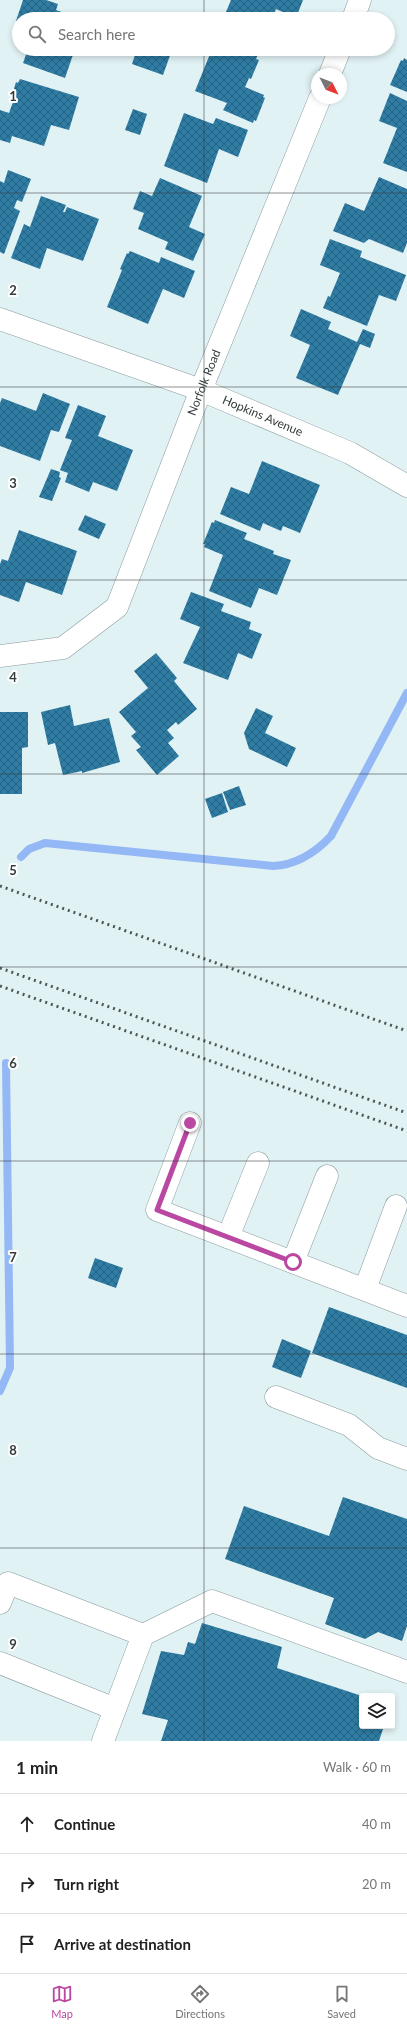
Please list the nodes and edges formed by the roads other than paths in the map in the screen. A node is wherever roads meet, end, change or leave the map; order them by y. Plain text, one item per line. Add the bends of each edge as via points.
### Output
1 (360, 0) edge
2 (356, 12) edge
3 (337, 56) edge
4 (332, 68) edge
5 (318, 104) edge
6 (0, 319) edge
7 (201, 390) junction
8 (407, 486) edge
9 (0, 656) edge
10 (190, 1123) dead end
11 (258, 1163) dead end
12 (326, 1176) dead end
13 (396, 1206) dead end
14 (228, 1237) junction
15 (293, 1262) junction
16 (365, 1289) junction
17 (407, 1306) edge
18 (276, 1397) dead end
19 (407, 1459) edge
20 (0, 1603) edge
21 (143, 1635) junction
22 (0, 1663) edge
23 (407, 1672) edge
24 (115, 1709) junction
25 (103, 1741) edge

1 - 2 street
3 - 4 street
5 - 7 street, Norfolk Road
6 - 7 street, Hopkins Avenue
7 - 8 street, Hopkins Avenue via 350,453
7 - 9 street, Norfolk Road via 117,607 63,648
10 - 14 street via 157,1210
11 - 14 street
12 - 15 street
13 - 16 street
14 - 15 street
15 - 16 street
16 - 17 street
18 - 19 street via 349,1425 378,1448
20 - 21 street via 8,1583
21 - 23 street via 212,1601
21 - 24 street
22 - 24 street
24 - 25 street

